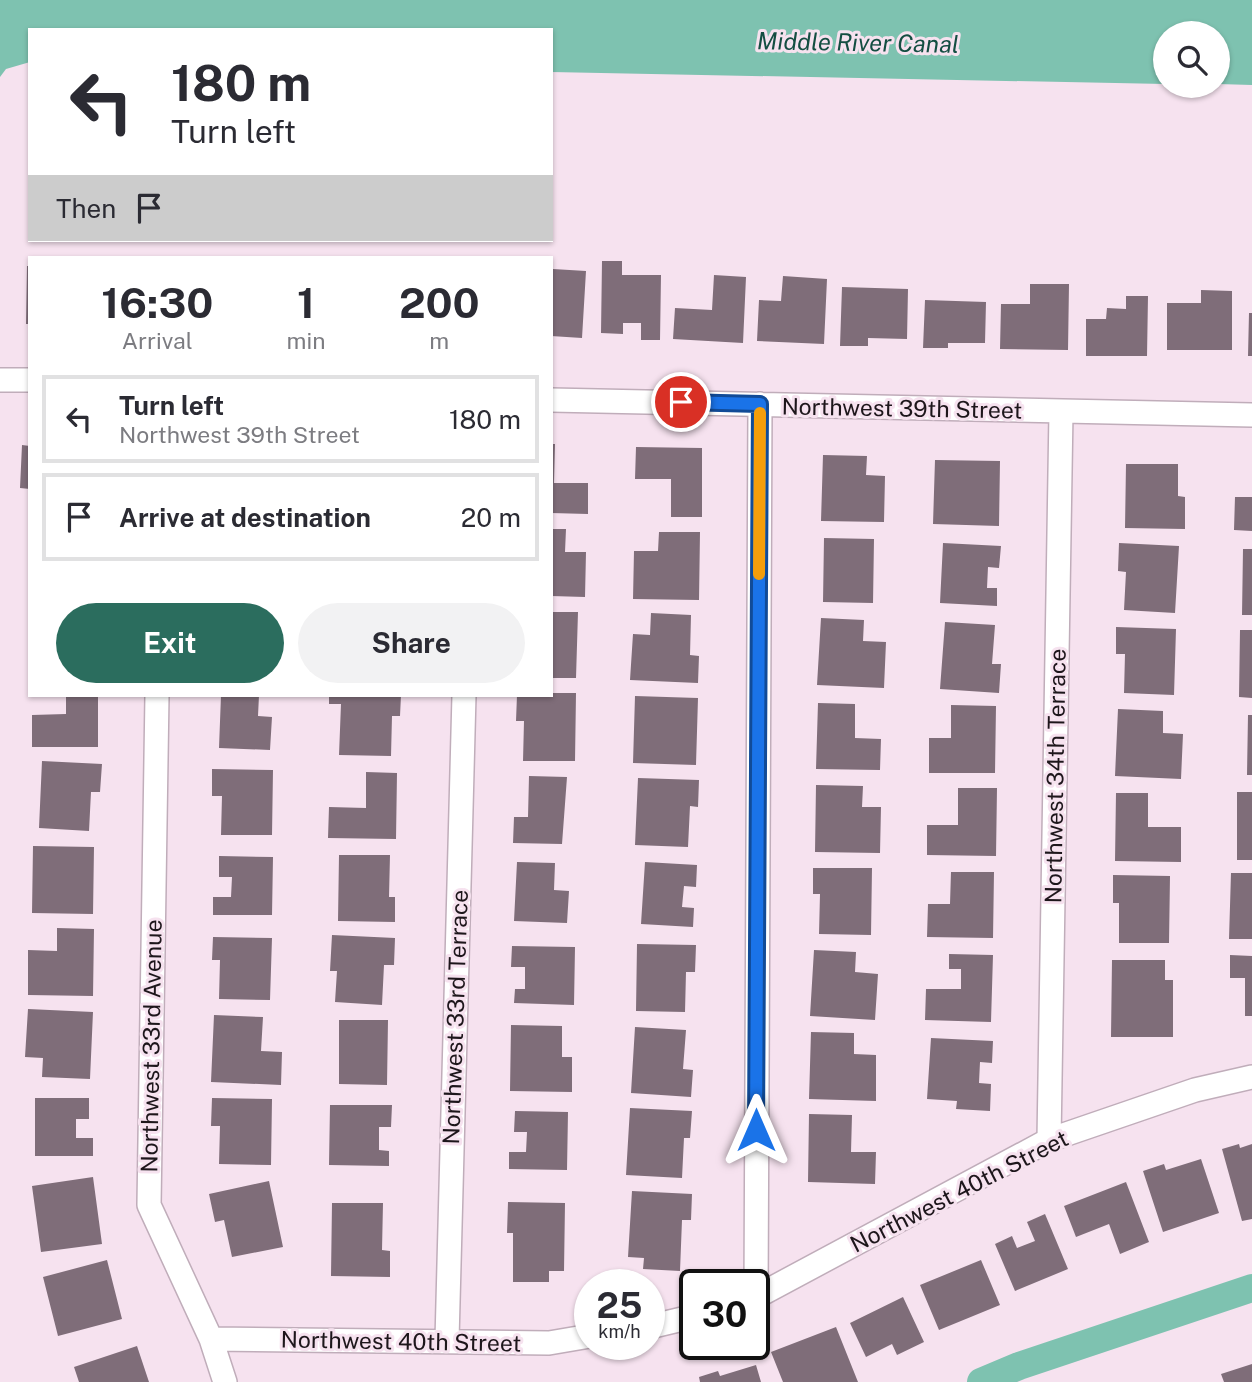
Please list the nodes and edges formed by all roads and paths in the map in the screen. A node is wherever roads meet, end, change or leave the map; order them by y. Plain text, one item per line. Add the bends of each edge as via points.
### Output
1 (0, 380) edge
2 (28, 380) edge
3 (553, 400) edge
4 (760, 404) junction
5 (1061, 412) junction
6 (1252, 415) edge
7 (157, 697) edge
8 (464, 697) edge
9 (1252, 1077) edge
10 (1049, 1140) junction
11 (755, 1269) edge
12 (770, 1290) edge
13 (211, 1339) junction
14 (574, 1339) edge
15 (447, 1340) junction
16 (225, 1382) edge

1 - 2 street
3 - 4 street, Northwest 39th Street
4 - 5 street, Northwest 39th Street
4 - 11 street
5 - 6 street, Northwest 39th Street
5 - 10 street, Northwest 34th Terrace
7 - 13 street, Northwest 33rd Avenue via 149,1205
8 - 15 street, Northwest 33rd Terrace
9 - 10 street, Northwest 40th Street via 1195,1090
10 - 12 street, Northwest 40th Street
13 - 15 street, Northwest 40th Street
13 - 16 street, Northwest 33rd Avenue
14 - 15 street, Northwest 40th Street via 549,1343

